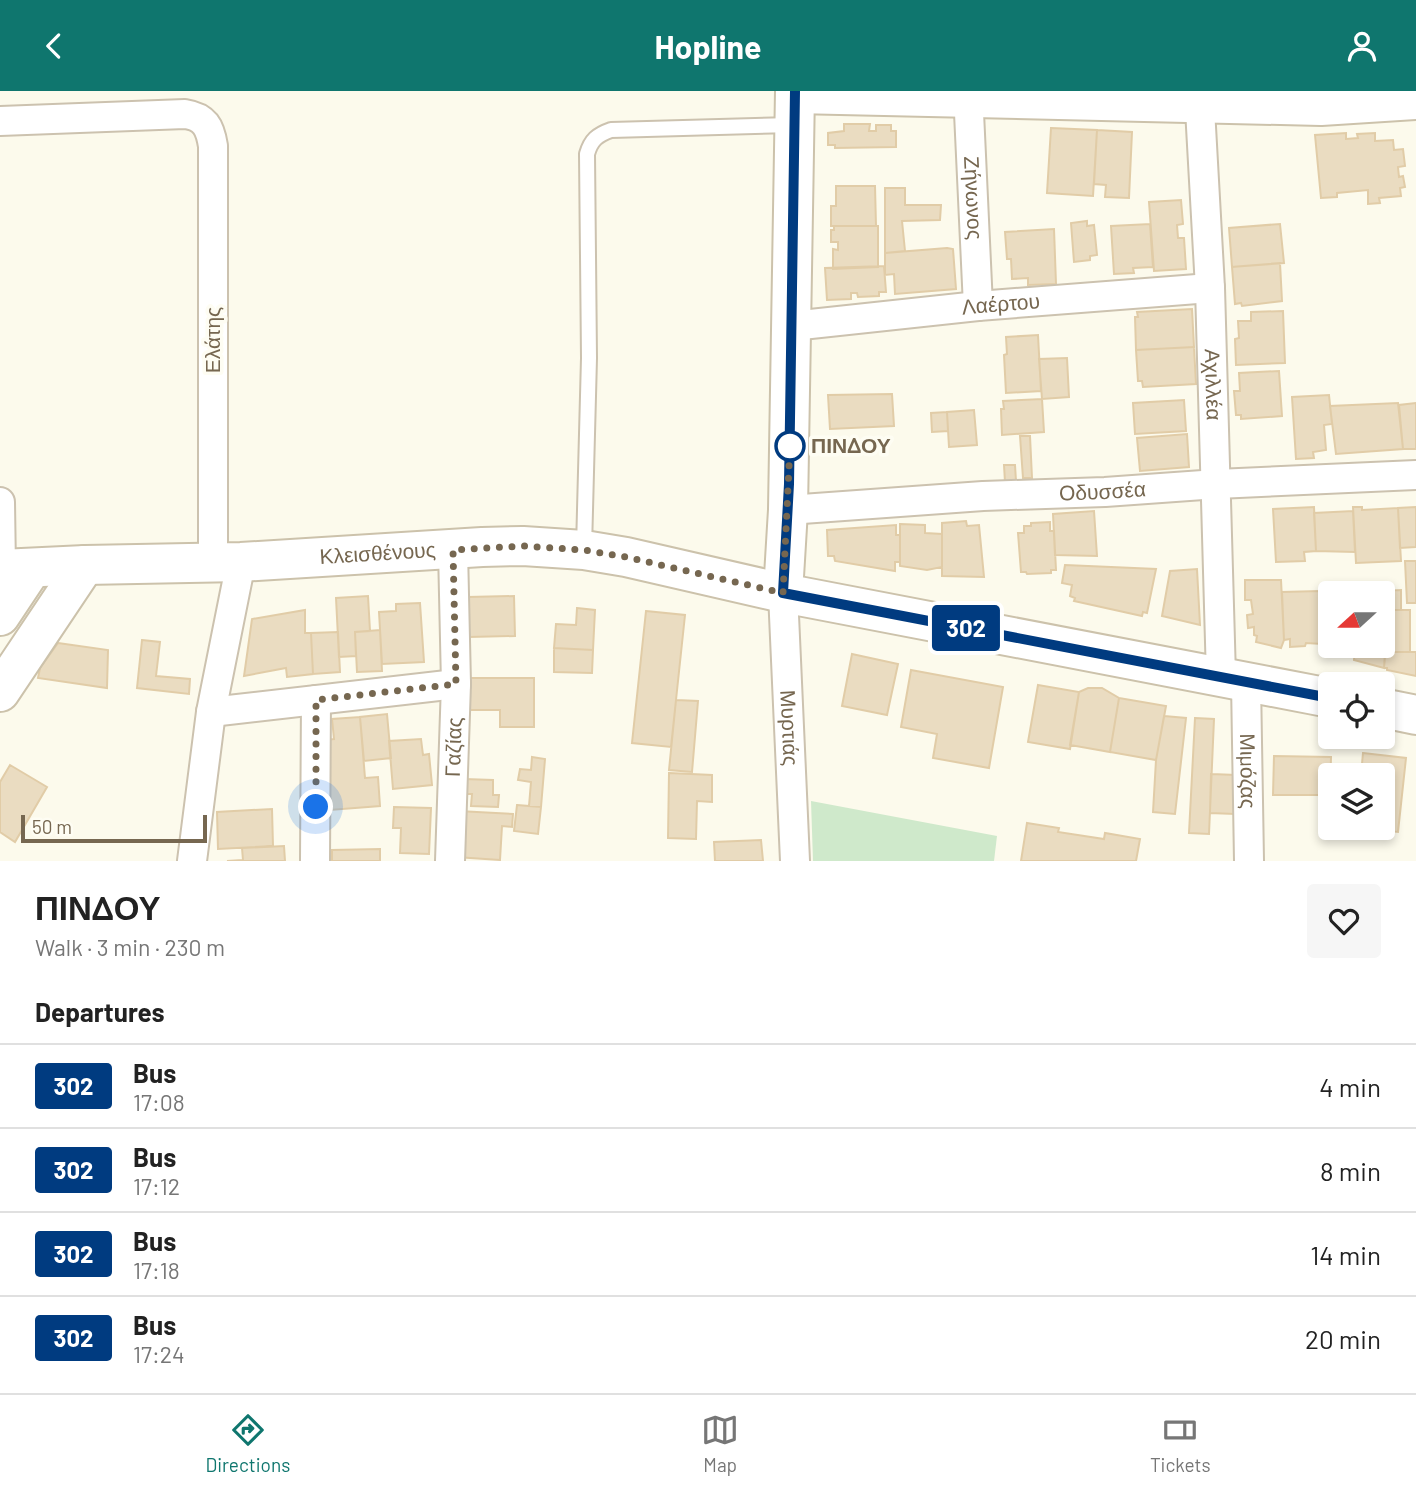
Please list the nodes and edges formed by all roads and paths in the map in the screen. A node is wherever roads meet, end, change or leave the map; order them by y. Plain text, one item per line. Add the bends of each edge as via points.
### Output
1 (968, 95) edge
2 (1199, 98) edge
3 (1416, 100) edge
4 (795, 103) edge
5 (0, 121) edge
6 (1210, 288) junction
7 (978, 306) junction
8 (792, 326) junction
9 (1416, 475) edge
10 (1217, 484) junction
11 (0, 502) edge
12 (788, 510) junction
13 (453, 550) junction
14 (584, 550) junction
15 (227, 562) junction
16 (85, 565) junction
17 (11, 569) edge
18 (783, 593) junction
19 (0, 616) edge
20 (1234, 680) junction
21 (456, 684) junction
22 (0, 692) edge
23 (1318, 696) edge
24 (316, 700) junction
25 (1395, 711) edge
26 (211, 712) junction
27 (1416, 715) edge
28 (192, 861) edge
29 (315, 861) edge
30 (450, 861) edge
31 (795, 861) edge
32 (1249, 861) edge

1 - 2 main road
1 - 4 main road
1 - 7 street, Ζήνωνος
2 - 3 main road via 1321,106
2 - 6 street, Αχιλλέα
4 - 8 main road
4 - 14 lane via 611,130 591,142 587,154 589,358
5 - 15 street, Ελάτης via 185,114 195,115 210,129
6 - 7 street, Λαέρτου
6 - 10 street, Αχιλλέα
7 - 8 street, Λαέρτου
8 - 12 main road
9 - 10 street, Οδυσσέα
10 - 12 street, Οδυσσέα
10 - 20 street, Αχιλλέα
11 - 17 street
12 - 18 main road
13 - 14 main road, Κλεισθένους via 523,546
13 - 15 main road, Κλεισθένους
13 - 21 street, Γαζίας
14 - 18 main road, Κλεισθένους
15 - 16 main road, Κλεισθένους
15 - 26 street, Ελάτης
16 - 17 main road, Κλεισθένους
16 - 22 main road
17 - 19 main road
18 - 20 main road, Κλεισθένους
18 - 31 street, Μυρτιάς
20 - 23 main road, Κλεισθένους
20 - 32 street, Μιμόζας
21 - 24 street
21 - 30 street, Γαζίας
24 - 26 street
24 - 29 street
25 - 27 main road
26 - 28 street, Ελάτης

